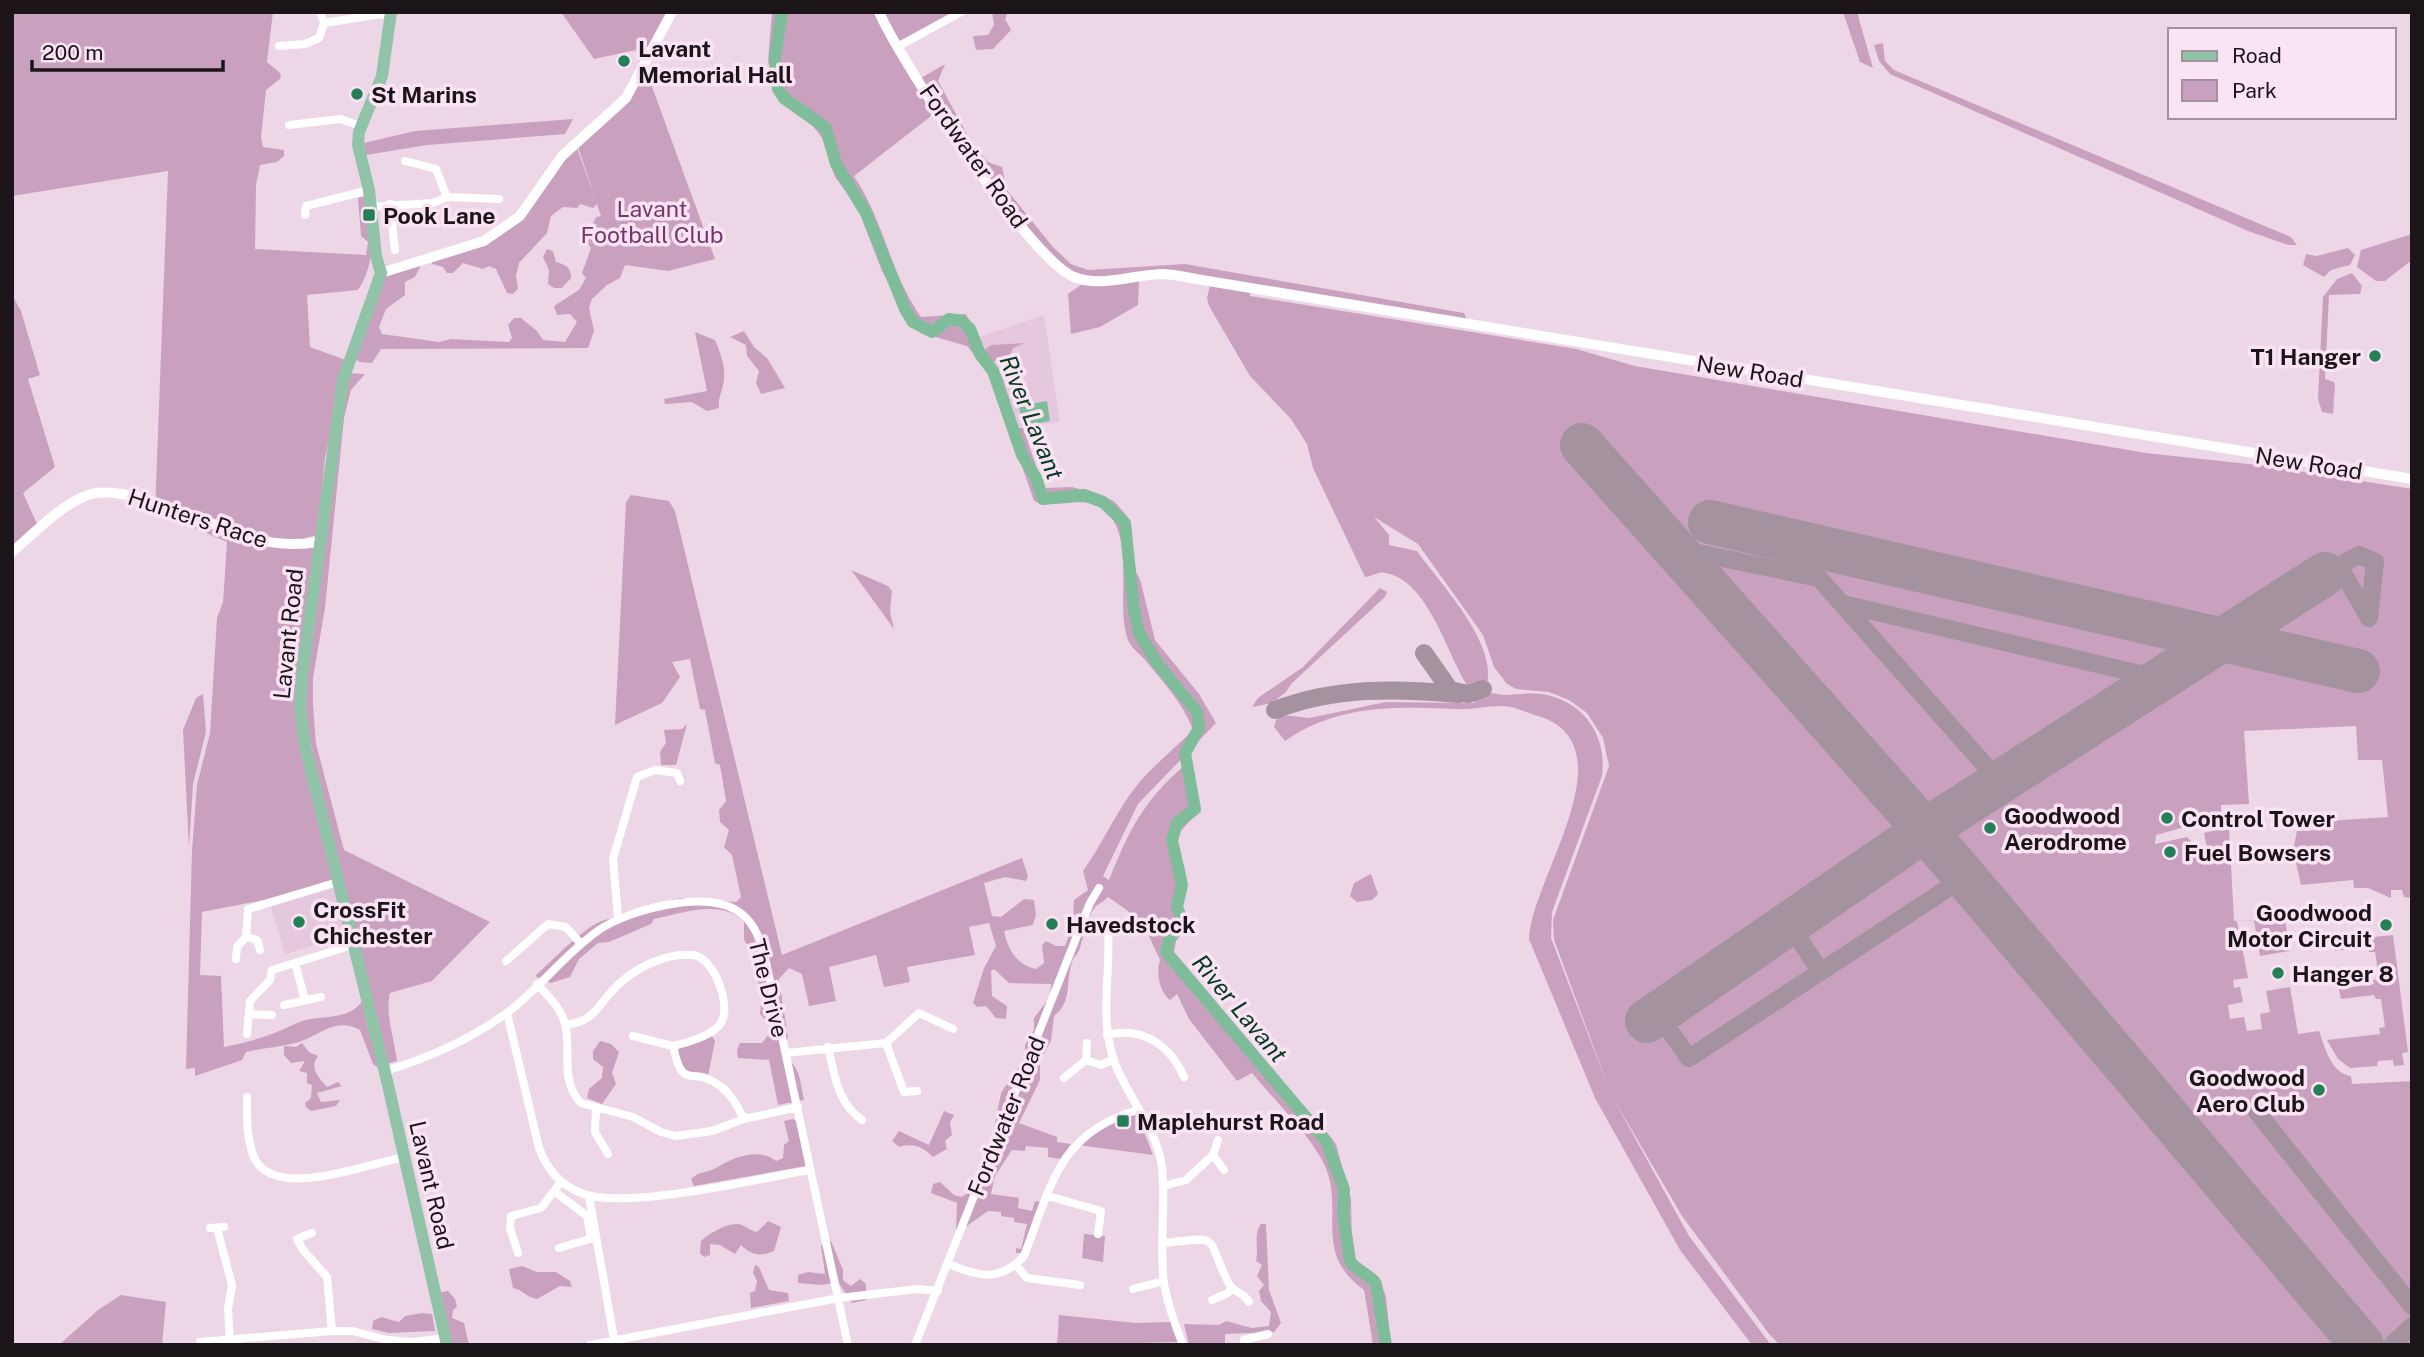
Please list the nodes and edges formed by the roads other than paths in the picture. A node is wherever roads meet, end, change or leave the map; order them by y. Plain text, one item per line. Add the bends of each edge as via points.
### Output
1 (320, 12) edge
2 (672, 12) edge
3 (880, 12) edge
4 (961, 12) edge
5 (390, 14) edge
6 (324, 23) junction
7 (279, 46) dead end
8 (899, 46) junction
9 (289, 125) dead end
10 (361, 126) junction
11 (405, 161) dead end
12 (369, 190) junction
13 (447, 197) junction
14 (499, 199) dead end
15 (390, 204) junction
16 (371, 207) junction
17 (305, 215) dead end
18 (395, 250) dead end
19 (381, 273) junction
20 (1087, 281) joint
21 (2412, 479) edge
22 (320, 542) junction
23 (12, 552) edge
24 (680, 781) dead end
25 (338, 882) junction
26 (1099, 888) dead end
27 (618, 918) junction
28 (1108, 929) dead end
29 (246, 937) junction
30 (581, 944) junction
31 (353, 945) junction
32 (260, 950) dead end
33 (236, 959) dead end
34 (506, 961) dead end
35 (295, 963) junction
36 (537, 985) junction
37 (321, 997) dead end
38 (305, 1000) junction
39 (284, 1005) dead end
40 (507, 1013) junction
41 (249, 1014) junction
42 (272, 1015) dead end
43 (566, 1025) junction
44 (953, 1029) dead end
45 (247, 1034) dead end
46 (1107, 1035) junction
47 (633, 1036) dead end
48 (886, 1043) junction
49 (1087, 1043) dead end
50 (673, 1046) junction
51 (828, 1047) junction
52 (786, 1053) junction
53 (1114, 1059) junction
54 (1086, 1060) junction
55 (385, 1071) junction
56 (1171, 1073) dead end
57 (1064, 1078) dead end
58 (917, 1091) dead end
59 (247, 1097) dead end
60 (797, 1107) junction
61 (596, 1108) junction
62 (1139, 1110) junction
63 (744, 1119) junction
64 (862, 1120) dead end
65 (1218, 1140) dead end
66 (601, 1143) junction
67 (592, 1148) dead end
68 (608, 1154) dead end
69 (1213, 1155) junction
70 (404, 1157) junction
71 (810, 1170) junction
72 (1224, 1170) dead end
73 (561, 1182) junction
74 (1163, 1186) junction
75 (554, 1191) junction
76 (589, 1196) junction
77 (1048, 1196) junction
78 (217, 1228) dead end
79 (312, 1233) dead end
80 (1098, 1234) dead end
81 (594, 1238) junction
82 (1164, 1243) junction
83 (559, 1248) dead end
84 (518, 1253) dead end
85 (949, 1264) junction
86 (1016, 1265) junction
87 (1164, 1281) junction
88 (1138, 1284) dead end
89 (1080, 1285) dead end
90 (1231, 1288) junction
91 (938, 1291) junction
92 (839, 1298) junction
93 (1212, 1300) dead end
94 (1249, 1302) dead end
95 (332, 1331) junction
96 (1268, 1334) dead end
97 (298, 1340) edge
98 (236, 1341) edge
99 (446, 1341) edge
100 (200, 1342) dead end
101 (386, 1342) edge
102 (615, 1343) edge
103 (590, 1345) edge
104 (848, 1345) edge
105 (915, 1345) edge
106 (1183, 1345) edge
107 (1244, 1345) edge

1 - 6 street
2 - 19 street via 626,98 562,156 520,216 484,241
3 - 8 street, Fordwater Road
4 - 8 street
5 - 6 street
5 - 10 main road, Lavant Road via 382,76
6 - 7 street via 319,38
8 - 20 street, Fordwater Road via 990,187 1049,259
9 - 10 street via 340,119
10 - 12 main road, Lavant Road via 358,145
11 - 13 street via 436,169
12 - 16 main road, Lavant Road
12 - 17 street via 306,206
13 - 14 street
13 - 15 street via 433,203
15 - 16 street
15 - 18 street
16 - 19 main road, Lavant Road
19 - 22 main road, Lavant Road via 343,380
20 - 21 street, New Road via 1164,274
22 - 23 street, Hunters Race via 273,543 121,493 92,493 73,502
22 - 25 main road, Lavant Road via 300,705 305,746
24 - 27 street via 677,774 655,770 638,778 613,859
25 - 29 street via 248,909
25 - 31 main road, Lavant Road
26 - 85 street, Fordwater Road
27 - 30 street, The Drive
27 - 52 street, The Drive via 705,902 739,911 753,927 764,953
28 - 46 street
29 - 32 street via 257,940
29 - 33 street via 237,947
30 - 34 street via 566,927 548,924
30 - 36 street, The Drive
31 - 35 street
31 - 55 main road, Lavant Road
35 - 38 street
35 - 41 street via 272,970 270,981 250,1001
36 - 40 street, The Drive
36 - 43 street via 557,1006
37 - 38 street
38 - 39 street
40 - 55 street, The Drive via 464,1042
40 - 73 street via 538,1148 546,1167
41 - 42 street
41 - 45 street
43 - 50 street via 595,1015 616,987 646,966 682,956 703,957 711,965 724,1016 710,1032
43 - 61 street via 573,1095
44 - 48 street via 919,1013
46 - 53 street
46 - 56 street via 1121,1031 1156,1041 1172,1055 1182,1073
47 - 50 street
48 - 51 street
48 - 58 street via 904,1092
49 - 54 street
50 - 63 street via 681,1072 718,1084
51 - 52 street
51 - 64 street via 844,1113
52 - 60 street, The Drive
53 - 54 street via 1101,1065
53 - 62 street
54 - 57 street
55 - 70 main road, Lavant Road
59 - 70 street via 255,1159 274,1177 296,1180
60 - 63 street
60 - 71 street, The Drive
61 - 63 street via 633,1117 677,1136 712,1131
61 - 66 street via 594,1132
62 - 74 street via 1161,1164
62 - 77 street via 1095,1127 1074,1146
65 - 69 street
66 - 67 street
66 - 68 street
69 - 72 street
69 - 74 street via 1186,1180
70 - 99 main road, Lavant Road
71 - 76 street via 616,1201
71 - 92 street, The Drive
73 - 75 street
73 - 76 street
74 - 82 street
75 - 81 street via 587,1216
75 - 84 street via 541,1208 511,1216
76 - 81 street
77 - 80 street via 1101,1211
77 - 86 street
78 - 98 street via 232,1285 228,1309
79 - 95 street via 296,1234 303,1250 327,1276
81 - 83 street
81 - 102 street
82 - 87 street
82 - 90 street via 1205,1239 1216,1249
85 - 86 street via 986,1276 999,1275
85 - 91 street, Fordwater Road
86 - 89 street via 1027,1278
87 - 88 street
87 - 106 street
90 - 93 street
90 - 94 street
91 - 92 street
91 - 105 street, Fordwater Road
92 - 102 street
92 - 104 street, The Drive
95 - 97 street
95 - 101 street via 353,1331
96 - 107 street via 1244,1340
97 - 98 street
98 - 100 street
99 - 101 street
102 - 103 street

